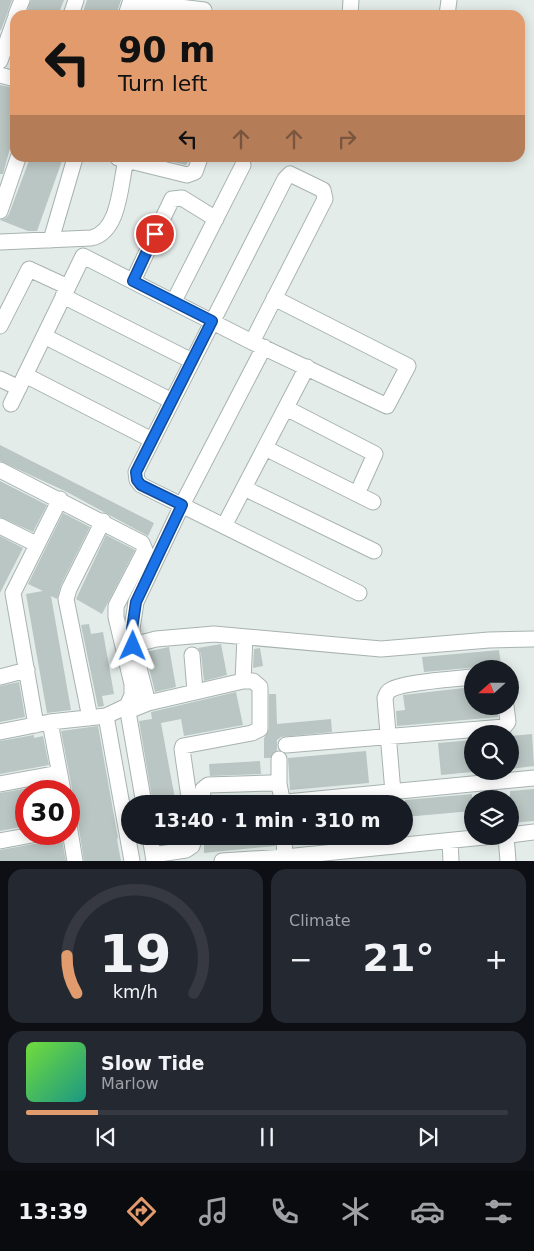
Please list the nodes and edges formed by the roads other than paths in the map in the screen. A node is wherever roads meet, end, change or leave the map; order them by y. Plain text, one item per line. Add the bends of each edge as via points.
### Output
1 (129, 5) edge
2 (204, 8) edge
3 (10, 33) edge
4 (0, 61) edge
5 (74, 162) edge
6 (122, 162) edge
7 (134, 162) edge
8 (199, 162) edge
9 (11, 164) edge
10 (243, 165) dead end
11 (4, 186) edge
12 (0, 211) edge
13 (216, 219) junction
14 (51, 240) junction
15 (0, 242) edge
16 (133, 281) junction
17 (66, 292) junction
18 (274, 298) junction
19 (174, 301) junction
20 (212, 321) junction
21 (0, 326) edge
22 (44, 336) junction
23 (258, 345) junction
24 (192, 361) junction
25 (307, 367) junction
26 (0, 379) edge
27 (22, 381) junction
28 (172, 401) junction
29 (10, 404) dead end
30 (286, 408) junction
31 (152, 440) junction
32 (265, 448) junction
33 (0, 470) edge
34 (244, 488) junction
35 (357, 494) junction
36 (60, 499) junction
37 (373, 502) dead end
38 (182, 505) junction
39 (103, 521) junction
40 (0, 526) edge
41 (224, 526) junction
42 (36, 544) junction
43 (374, 551) dead end
44 (359, 593) dead end
45 (245, 637) junction
46 (534, 639) edge
47 (133, 646) junction
48 (192, 656) dead end
49 (27, 670) junction
50 (0, 677) edge
51 (464, 678) edge
52 (243, 681) junction
53 (195, 691) junction
54 (148, 703) junction
55 (128, 709) junction
56 (507, 715) edge
57 (98, 717) junction
58 (43, 724) junction
59 (0, 732) edge
60 (390, 738) junction
61 (286, 746) dead end
62 (279, 759) dead end
63 (59, 773) junction
64 (534, 778) edge
65 (60, 780) edge
66 (0, 784) edge
67 (279, 784) junction
68 (142, 795) edge
69 (189, 795) edge
70 (203, 795) edge
71 (281, 795) edge
72 (394, 795) edge
73 (409, 795) edge
74 (534, 832) edge
75 (519, 834) edge
76 (15, 838) edge
77 (464, 839) edge
78 (450, 840) junction
79 (0, 841) edge
80 (72, 845) edge
81 (151, 845) edge
82 (192, 845) edge
83 (284, 845) edge
84 (507, 845) edge
85 (396, 848) edge
86 (331, 857) edge
87 (153, 858) edge
88 (285, 859) edge
89 (237, 860) edge
90 (75, 861) edge
91 (132, 861) edge
92 (222, 861) edge
93 (451, 861) edge
94 (508, 861) edge

1 - 2 street
3 - 4 street
5 - 14 street
6 - 14 street via 116,214 107,230 91,238
7 - 8 street via 187,175 195,172
9 - 11 street
10 - 13 street
11 - 12 street
13 - 16 street via 182,198 172,199
13 - 19 street
14 - 15 street
16 - 17 street via 83,256
16 - 19 street
17 - 21 street via 29,269
17 - 22 street
17 - 24 street
18 - 20 street via 325,199 321,188 290,174 286,176
18 - 23 street
18 - 25 street via 408,366 387,406
19 - 20 street
20 - 23 street
20 - 24 street
22 - 27 street
22 - 28 street
23 - 25 street
23 - 38 street
24 - 28 street
25 - 30 street
26 - 27 street
27 - 29 street
27 - 31 street
28 - 31 street
30 - 32 street
30 - 35 street via 375,454
31 - 38 street via 136,472 137,480
32 - 34 street
32 - 35 street
33 - 36 street
34 - 41 street
34 - 43 street
35 - 37 street
36 - 39 street
36 - 42 street
38 - 41 street
38 - 47 street via 136,602
39 - 55 street via 135,538 145,550 116,606 132,684
39 - 57 street via 66,599
40 - 42 street
41 - 44 street
42 - 49 street via 13,593
45 - 46 street via 381,649
45 - 47 street via 214,634 156,639
45 - 52 street
47 - 54 street
48 - 53 street
49 - 50 street
49 - 58 street
51 - 60 street via 389,690 386,698
52 - 53 street
52 - 69 street via 253,681 260,687 260,729 183,746
53 - 54 street
54 - 55 street
55 - 57 street
55 - 68 street
56 - 60 street via 504,728
57 - 58 street
57 - 91 street
58 - 59 street
58 - 63 street
60 - 61 street
60 - 72 street
62 - 67 street
63 - 65 street
63 - 66 street
64 - 73 street
67 - 70 street via 208,786 203,789
67 - 71 street
74 - 75 street
76 - 79 street
77 - 78 street
78 - 85 street
78 - 93 street
80 - 90 street
81 - 87 street
82 - 87 street via 186,850
83 - 88 street
84 - 94 street
85 - 86 street
86 - 88 street
88 - 89 street
89 - 92 street

